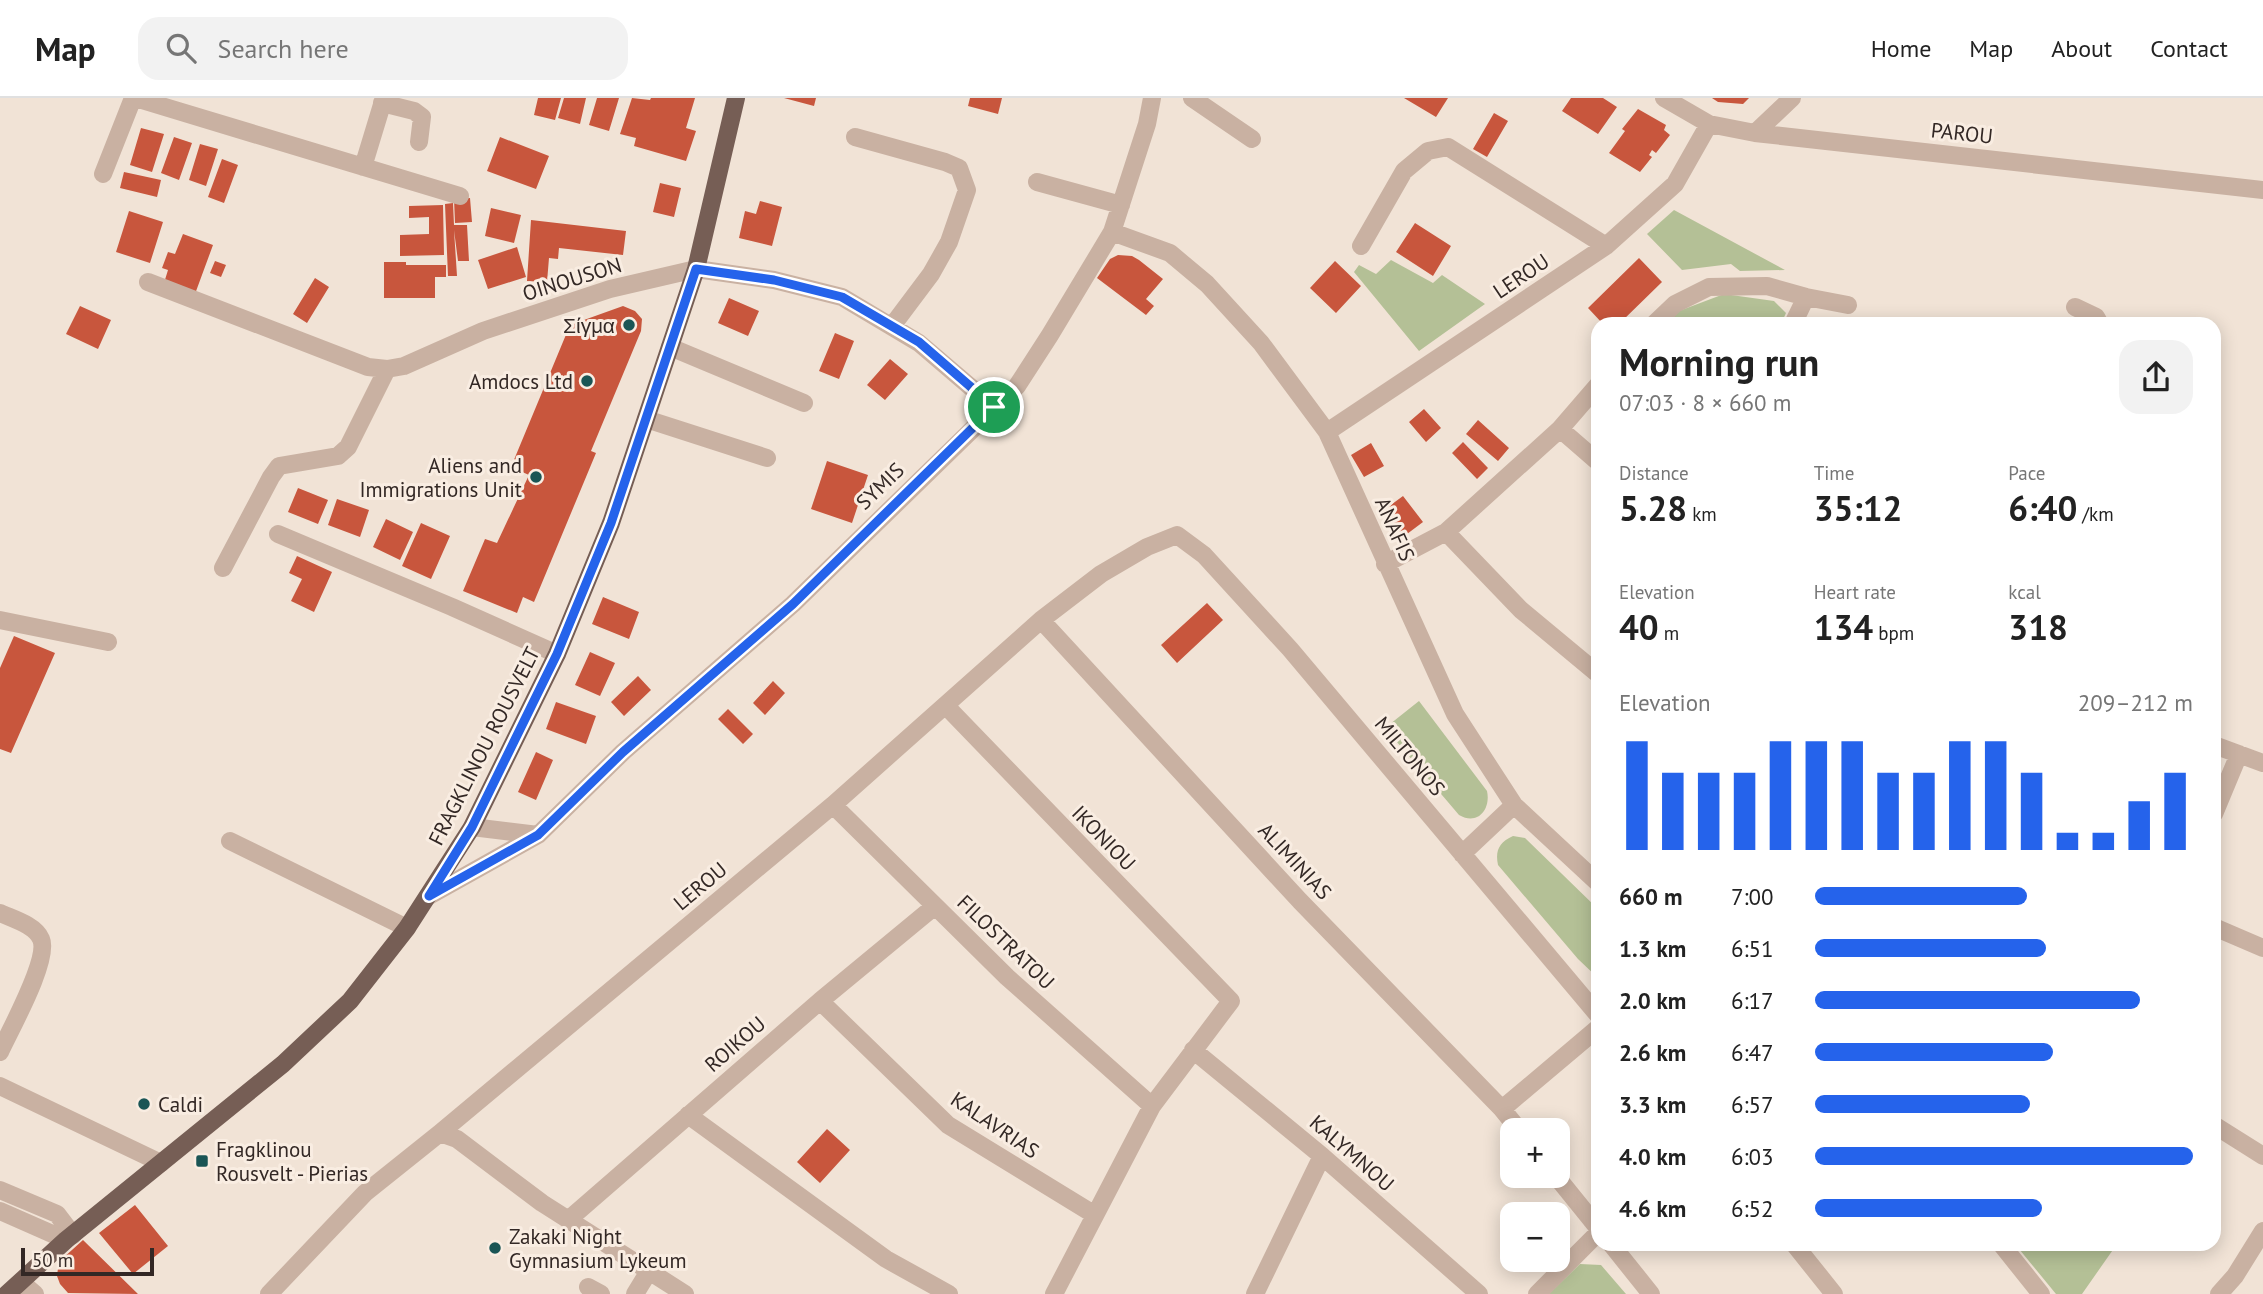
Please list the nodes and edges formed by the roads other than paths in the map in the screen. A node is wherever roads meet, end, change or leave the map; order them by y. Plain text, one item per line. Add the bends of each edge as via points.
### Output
1 (134, 98) edge
2 (736, 98) edge
3 (1152, 98) edge
4 (1192, 98) edge
5 (1664, 98) edge
6 (1792, 98) edge
7 (383, 101) edge
8 (1709, 124) junction
9 (1755, 133) junction
10 (855, 137) dead end
11 (1252, 139) dead end
12 (419, 142) dead end
13 (363, 167) junction
14 (103, 174) dead end
15 (1037, 182) dead end
16 (2263, 190) edge
17 (460, 196) dead end
18 (1121, 205) junction
19 (1112, 232) junction
20 (1362, 246) dead end
21 (1606, 246) junction
22 (696, 269) junction
23 (148, 282) dead end
24 (1806, 297) junction
25 (1848, 305) dead end
26 (2075, 307) dead end
27 (1661, 317) edge
28 (1796, 317) edge
29 (2096, 317) edge
30 (891, 326) junction
31 (670, 347) junction
32 (387, 369) junction
33 (1591, 393) edge
34 (804, 403) dead end
35 (994, 407) junction
36 (646, 419) junction
37 (1560, 429) junction
38 (1327, 432) junction
39 (1591, 456) edge
40 (767, 458) dead end
41 (1446, 531) junction
42 (278, 534) dead end
43 (1177, 536) joint
44 (1385, 564) junction
45 (223, 568) dead end
46 (1041, 620) junction
47 (2, 626) edge
48 (108, 642) dead end
49 (557, 654) junction
50 (1591, 668) edge
51 (946, 706) junction
52 (2221, 748) edge
53 (2239, 754) junction
54 (2263, 763) edge
55 (2221, 797) edge
56 (833, 805) junction
57 (1514, 805) junction
58 (472, 827) junction
59 (538, 835) junction
60 (230, 841) dead end
61 (1462, 854) junction
62 (1591, 876) edge
63 (429, 896) junction
64 (935, 906) junction
65 (0, 913) edge
66 (407, 928) junction
67 (2221, 930) edge
68 (2263, 948) edge
69 (820, 1002) junction
70 (1591, 1007) edge
71 (1591, 1034) edge
72 (1193, 1050) junction
73 (0, 1052) edge
74 (0, 1086) edge
75 (1152, 1106) junction
76 (1502, 1109) junction
77 (688, 1115) junction
78 (1509, 1118) edge
79 (2221, 1129) edge
80 (440, 1133) junction
81 (1322, 1156) junction
82 (2263, 1156) edge
83 (161, 1163) junction
84 (1565, 1188) edge
85 (0, 1190) edge
86 (0, 1211) edge
87 (1095, 1215) junction
88 (568, 1220) junction
89 (1591, 1221) edge
90 (2263, 1231) edge
91 (1591, 1237) edge
92 (69, 1238) junction
93 (1617, 1251) edge
94 (1800, 1251) edge
95 (2007, 1251) edge
96 (649, 1271) junction
97 (14, 1288) edge
98 (35, 1294) edge
99 (269, 1294) edge
100 (635, 1294) edge
101 (685, 1294) edge
102 (949, 1294) edge
103 (1055, 1294) edge
104 (1255, 1294) edge
105 (1479, 1294) edge
106 (1537, 1294) edge
107 (1651, 1294) edge
108 (1834, 1294) edge
109 (2041, 1294) edge
110 (2219, 1294) edge

1 - 13 street
1 - 14 street
2 - 22 main road, FRAGKLINOU ROUSVELT
3 - 18 street, SYMIS
4 - 11 street
5 - 8 street, PAROU
6 - 9 street
7 - 12 street via 422,117
7 - 13 street
8 - 9 street, PAROU
8 - 21 street, LEROU via 1675,184
9 - 16 street, PAROU
10 - 30 street via 945,162 959,169 967,190 949,242
13 - 17 street
15 - 18 street
18 - 19 street, SYMIS
19 - 35 street, SYMIS via 1017,386
19 - 38 street, ANAFIS via 1170,253 1207,284 1261,343
20 - 21 street via 1404,171 1428,151 1448,147
21 - 38 street, LEROU
22 - 30 street, OINOUSON via 774,280 842,297
22 - 31 main road, FRAGKLINOU ROUSVELT
22 - 32 street, OINOUSON via 553,307
23 - 32 street via 359,363
24 - 25 street
24 - 27 street via 1767,286 1709,287 1675,304
24 - 28 street
26 - 29 street
30 - 35 street, OINOUSON via 919,342
31 - 34 street
31 - 36 main road, FRAGKLINOU ROUSVELT
32 - 45 street via 348,447 338,456 279,466
33 - 37 street
35 - 59 street, SYMIS via 793,604 623,752
36 - 40 street
36 - 49 main road, FRAGKLINOU ROUSVELT via 611,523
37 - 39 street
37 - 41 street
38 - 44 street, ANAFIS
41 - 44 street
41 - 50 street via 1521,610
42 - 49 street
43 - 46 street, LEROU via 1147,547 1101,574
43 - 61 street, MILTONOS via 1204,555 1290,649
44 - 57 street, ANAFIS via 1455,715
46 - 51 street, LEROU
46 - 76 street, ALIMINIAS via 1300,901
47 - 48 street
49 - 58 main road, FRAGKLINOU ROUSVELT
51 - 56 street, LEROU
51 - 72 street, IKONIOU via 1231,1001
52 - 53 street
53 - 54 street
53 - 55 street
56 - 64 street, FILOSTRATOU
56 - 80 street, LEROU
57 - 61 street
57 - 62 street, ANAFIS
58 - 59 street
58 - 63 main road, FRAGKLINOU ROUSVELT
59 - 63 street, SYMIS
60 - 66 street
61 - 70 street, MILTONOS
63 - 66 main road, FRAGKLINOU ROUSVELT
64 - 69 street, ROIKOU
64 - 75 street, FILOSTRATOU
65 - 73 street via 34,929 44,953
66 - 83 main road, FRAGKLINOU ROUSVELT via 350,1002
67 - 68 street
69 - 77 street, ROIKOU
69 - 87 street, KALAVRIAS via 948,1125
71 - 76 street
72 - 75 street
72 - 81 street, KALYMNOU
74 - 83 street
75 - 87 street
76 - 78 street, ALIMINIAS
77 - 88 street, ROIKOU
77 - 102 street via 886,1259
79 - 82 street
80 - 88 street via 457,1139
80 - 99 street, LEROU via 365,1193
81 - 104 street
81 - 105 street, KALYMNOU
83 - 92 main road, FRAGKLINOU ROUSVELT
84 - 89 street
85 - 92 street via 57,1214
86 - 92 street
87 - 103 street
88 - 96 street
90 - 110 street
91 - 106 street
92 - 97 main road, FRAGKLINOU ROUSVELT
93 - 107 street
94 - 108 street
95 - 109 street
96 - 100 street
96 - 101 street
97 - 98 street

